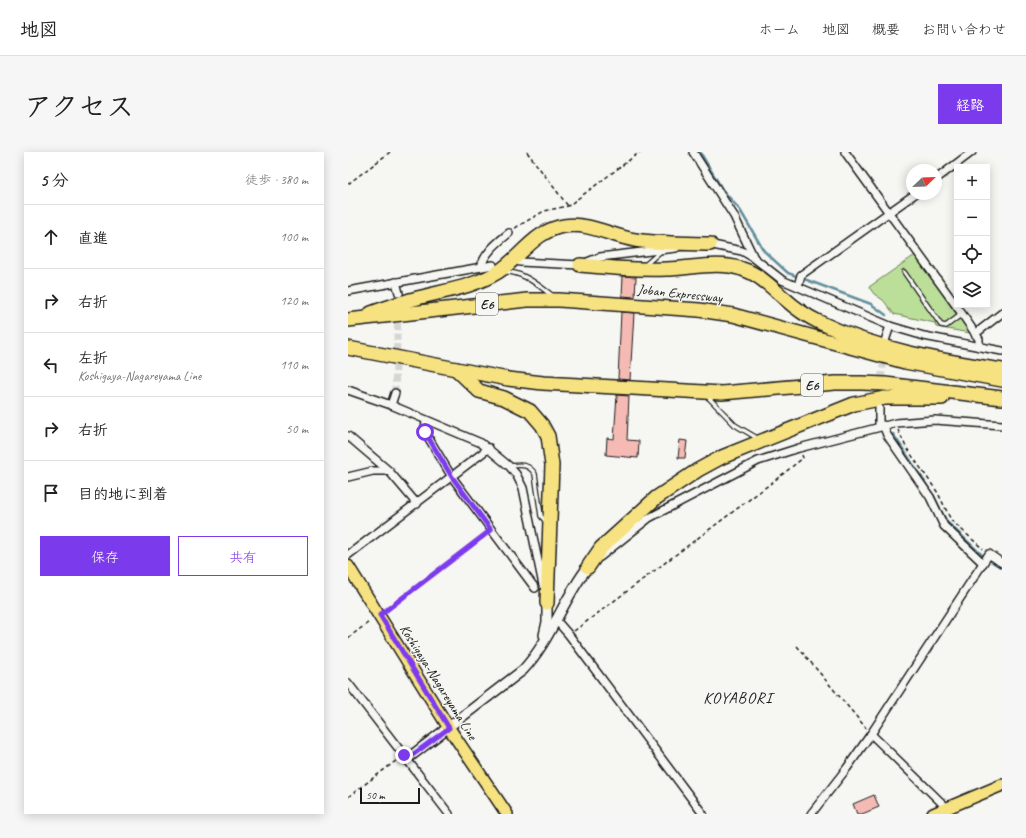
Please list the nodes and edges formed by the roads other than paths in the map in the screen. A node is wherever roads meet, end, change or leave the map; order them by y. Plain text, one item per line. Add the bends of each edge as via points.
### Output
1 (692, 152) edge
2 (845, 152) edge
3 (972, 152) edge
4 (942, 174) edge
5 (907, 200) edge
6 (890, 213) junction
7 (508, 233) road end
8 (710, 244) junction
9 (662, 250) junction
10 (754, 258) junction
11 (520, 262) dead end
12 (580, 265) junction
13 (481, 267) junction
14 (496, 268) junction
15 (639, 269) junction
16 (904, 272) dead end
17 (396, 282) junction
18 (798, 286) junction
19 (348, 292) edge
20 (399, 293) dead end
21 (559, 300) junction
22 (1002, 313) edge
23 (962, 314) junction
24 (348, 320) edge
25 (890, 326) junction
26 (975, 334) junction
27 (885, 340) dead end
28 (979, 347) junction
29 (348, 348) edge
30 (1002, 351) edge
31 (456, 368) junction
32 (1002, 370) edge
33 (1002, 380) edge
34 (348, 390) edge
35 (703, 392) junction
36 (395, 393) tunnel mouth
37 (1002, 398) edge
38 (391, 405) junction
39 (879, 408) tunnel mouth
40 (426, 420) junction
41 (881, 425) junction
42 (1002, 425) edge
43 (348, 436) edge
44 (764, 440) junction
45 (489, 448) junction
46 (509, 466) junction
47 (389, 471) junction
48 (348, 477) edge
49 (452, 477) junction
50 (417, 504) junction
51 (550, 528) junction
52 (348, 555) edge
53 (983, 563) junction
54 (1002, 563) edge
55 (348, 566) edge
56 (588, 567) junction
57 (535, 588) dead end
58 (547, 603) junction
59 (556, 620) junction
60 (540, 648) junction
61 (348, 683) edge
62 (449, 728) junction
63 (871, 734) junction
64 (405, 757) junction
65 (1002, 785) edge
66 (948, 808) junction
67 (448, 814) edge
68 (506, 814) edge
69 (702, 814) edge
70 (811, 814) edge
71 (933, 814) edge

1 - 10 street via 734,216
2 - 6 street
3 - 4 street
5 - 6 street
6 - 18 street via 801,275
6 - 23 street
7 - 13 street via 483,259
8 - 9 street
8 - 10 street via 742,251
8 - 14 highway via 639,241 594,228 563,226 537,238
9 - 12 street via 600,257
9 - 15 lane
10 - 18 street via 776,277
11 - 12 street
12 - 15 highway
13 - 14 street
13 - 17 street
14 - 21 lane via 515,272
14 - 24 highway via 476,283
15 - 32 highway via 723,266 743,269 760,277 785,300 807,315 833,328 906,353
16 - 23 lane via 941,325 946,326
17 - 19 street
17 - 20 street
18 - 25 street
21 - 24 highway, Joban Expressway / E6 via 507,302
21 - 33 highway, Joban Expressway / E6 via 716,312 899,361
22 - 26 street
23 - 26 street
25 - 27 street
25 - 28 street
26 - 28 street via 979,339
28 - 30 street
29 - 31 highway, E6
31 - 35 highway, E6 via 508,379 543,383
31 - 51 highway via 479,391 520,404 542,425 552,453
34 - 38 street
35 - 37 highway, E6 via 745,392 835,383 862,383
35 - 44 lane via 735,425 747,434
36 - 38 street
37 - 44 highway via 885,398 854,404
38 - 40 street
39 - 41 street
40 - 45 street
40 - 49 street via 425,432
41 - 42 street via 935,420
41 - 53 street via 930,497 944,526
41 - 56 street via 758,461 649,518
43 - 47 street
44 - 56 highway via 710,463 656,498 601,548
45 - 46 street
45 - 49 street
46 - 51 lane via 526,465 536,474 541,516
46 - 58 street via 523,488
47 - 48 street via 373,471
47 - 50 street
49 - 50 street
49 - 57 street
50 - 52 street
51 - 58 highway
53 - 54 street via 989,554
53 - 63 street
55 - 62 main road, Koshigaya-Nagareyama Line
56 - 59 street
58 - 60 street via 547,622
59 - 60 street
59 - 69 street
60 - 62 street via 522,670
61 - 64 street
62 - 64 street
62 - 68 main road, Koshigaya-Nagareyama Line
63 - 66 street
63 - 70 street
64 - 67 street
65 - 66 main road
66 - 71 main road

